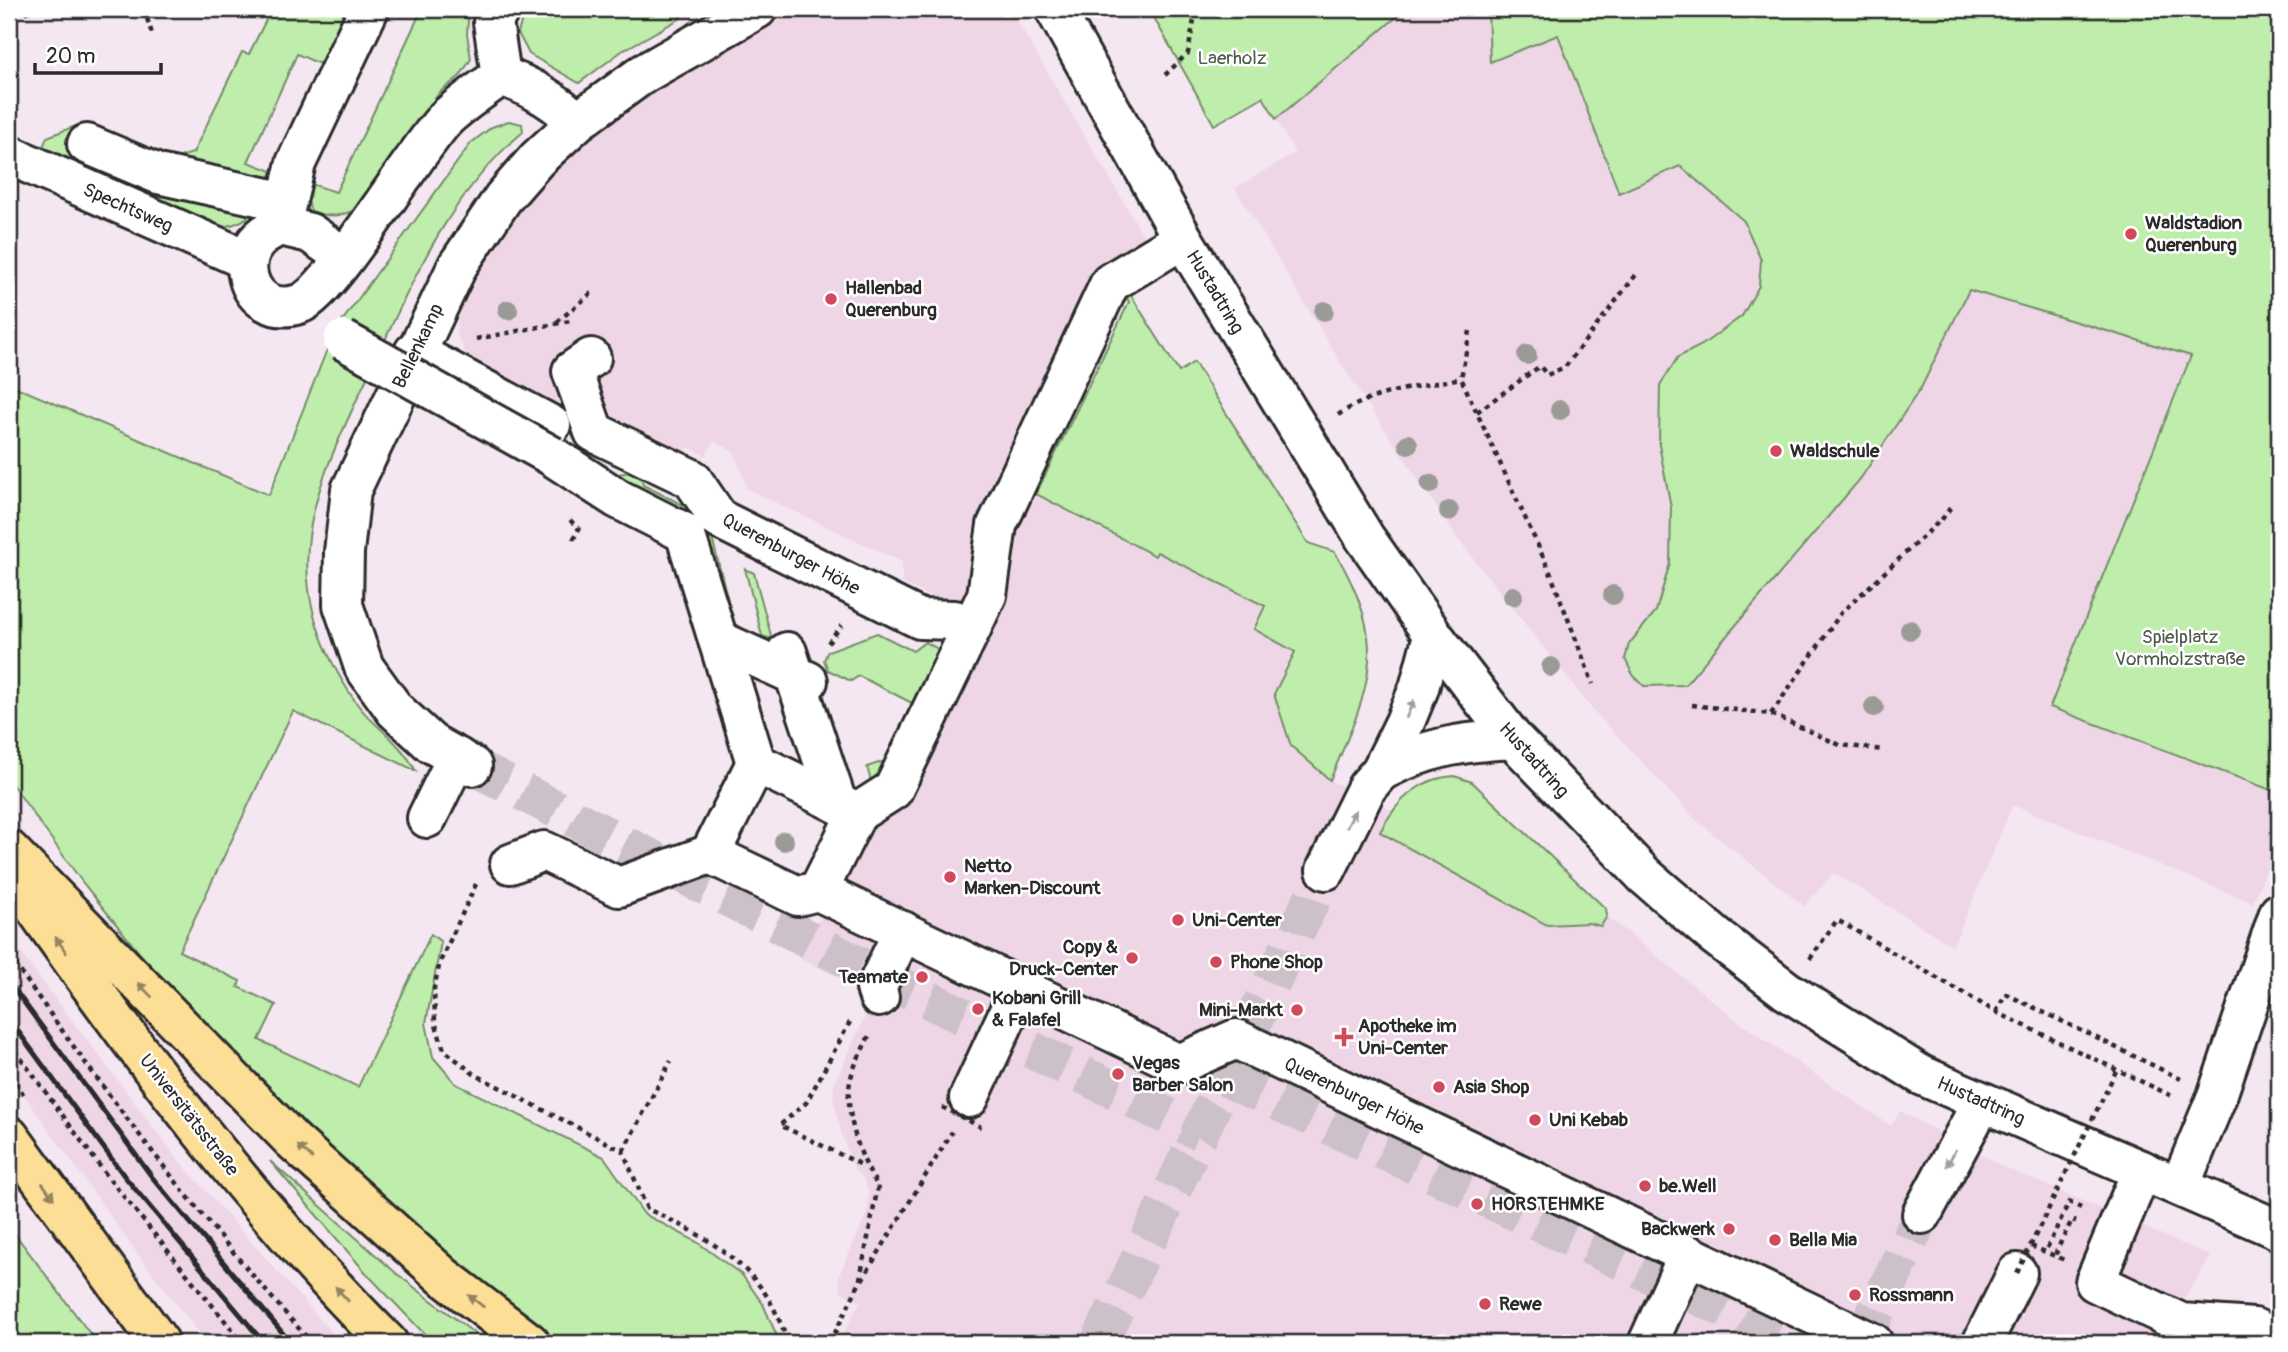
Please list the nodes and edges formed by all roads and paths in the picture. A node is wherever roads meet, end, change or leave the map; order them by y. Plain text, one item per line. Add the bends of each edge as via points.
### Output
1 (26, 9) edge
2 (144, 9) edge
3 (369, 9) edge
4 (500, 9) edge
5 (757, 9) edge
6 (1055, 9) edge
7 (1196, 9) edge
8 (29, 18) dead end
9 (153, 37) dead end
10 (1165, 75) dead end
11 (501, 76) junction
12 (577, 122) junction
13 (87, 144) dead end
14 (9, 155) edge
15 (283, 214) junction
16 (1183, 239) junction
17 (344, 257) junction
18 (247, 260) junction
19 (1638, 272) dead end
20 (595, 290) dead end
21 (580, 320) dead end
22 (557, 322) junction
23 (560, 331) dead end
24 (1470, 331) dead end
25 (339, 337) dead end
26 (414, 352) junction
27 (591, 358) dead end
28 (1461, 378) junction
29 (1377, 398) dead end
30 (1477, 412) junction
31 (594, 432) junction
32 (559, 450) junction
33 (1953, 503) dead end
34 (971, 629) junction
35 (1433, 635) junction
36 (777, 659) junction
37 (1593, 684) dead end
38 (1692, 705) dead end
39 (1771, 714) junction
40 (1513, 739) junction
41 (1884, 750) dead end
42 (756, 763) junction
43 (1381, 771) junction
44 (847, 808) junction
45 (427, 818) dead end
46 (9, 850) edge
47 (710, 854) junction
48 (510, 864) joint
49 (1325, 870) tunnel mouth
50 (9, 871) edge
51 (818, 891) junction
52 (2279, 914) edge
53 (1837, 920) dead end
54 (903, 931) junction
55 (9, 955) edge
56 (1020, 988) junction
57 (865, 1008) junction
58 (1996, 1012) junction
59 (9, 1042) edge
60 (671, 1060) dead end
61 (2117, 1069) junction
62 (1982, 1102) junction
63 (2213, 1105) junction
64 (964, 1112) joint
65 (9, 1136) edge
66 (622, 1151) junction
67 (864, 1166) junction
68 (2142, 1170) junction
69 (2180, 1186) junction
70 (1922, 1214) tunnel mouth
71 (2279, 1230) edge
72 (1688, 1255) junction
73 (2024, 1259) junction
74 (2067, 1261) dead end
75 (859, 1284) junction
76 (2279, 1340) edge
77 (160, 1343) edge
78 (243, 1343) edge
79 (312, 1343) edge
80 (388, 1343) edge
81 (530, 1343) edge
82 (789, 1343) edge
83 (830, 1343) edge
84 (1648, 1343) edge
85 (1873, 1343) edge
86 (1982, 1343) edge

1 - 8 path
2 - 9 path
3 - 15 street via 296,163
4 - 11 street via 493,22
5 - 12 street, Bellenkamp via 643,75
6 - 16 street, Hustadtring
7 - 10 path via 1188,53
11 - 12 street via 528,85
11 - 17 street via 446,119
12 - 26 street, Bellenkamp via 503,198 458,265
13 - 15 street via 158,174
14 - 18 street, Spechtsweg
15 - 17 street
15 - 18 street via 258,237
16 - 34 street via 1110,283 997,525 987,595
16 - 35 street, Hustadtring via 1303,439
17 - 18 street via 313,297 289,307 277,306 257,294 250,284
19 - 30 path via 1566,367 1547,375 1540,366
20 - 22 path
21 - 22 path
22 - 23 path
22 - 26 path
24 - 28 path
25 - 32 street, bridge
26 - 32 street
26 - 45 street, Bellenkamp via 351,490 342,605 363,667 395,710 431,743 465,762
27 - 31 street via 572,371
28 - 29 path
28 - 30 path
30 - 37 path via 1550,572
31 - 32 street
31 - 34 street, Querenburger Höhe via 692,479 721,537 860,606 920,620 955,620
32 - 36 street via 618,499 685,533
33 - 39 path via 1943,518 1840,612
34 - 44 street via 893,790
35 - 40 street, Hustadtring
43 -> 35 street via 1419,688
36 - 42 street
36 - 44 street
38 - 39 path
39 - 41 path via 1840,745
40 - 43 street via 1461,742 1417,752
40 - 62 street, Hustadtring via 1645,876 1715,936 1787,991 1858,1036 1921,1075
42 - 44 street
42 - 47 street
49 -> 43 street via 1367,787
44 - 51 street
81 -> 46 highway via 444,1277 292,1140
47 - 48 street via 619,887 544,850
47 - 51 street, Querenburger Höhe via 798,896
48 - 66 path via 481,873 440,962 434,988 435,1022 444,1050 474,1074
80 -> 50 highway, Universitätsstraße via 251,1193 106,1009
51 - 54 street, Querenburger Höhe
52 - 63 street
53 - 58 path
54 - 56 street, Querenburger Höhe
54 - 57 street
55 - 79 path via 163,1168
56 - 64 street
56 - 72 street, Querenburger Höhe via 1179,1064 1236,1039
57 - 67 path via 883,1009 854,1068 848,1094
57 - 67 path via 806,1103 780,1125
58 - 61 path
58 - 63 path via 2006,994
59 - 78 path via 107,1176
60 - 66 path
61 - 63 path
61 - 73 path, bridge
62 - 68 street, Hustadtring
62 -> 70 street
63 - 69 street
64 - 75 path
65 -> 77 highway
66 - 82 path via 647,1209 736,1261 770,1302
67 - 75 path via 878,1186
68 - 69 street, Hustadtring
68 - 76 street via 2095,1282 2182,1323 2254,1328
69 - 71 street, Hustadtring
72 - 84 street
72 - 85 street, Querenburger Höhe
73 - 74 path, bridge
73 - 86 street
75 - 83 path

